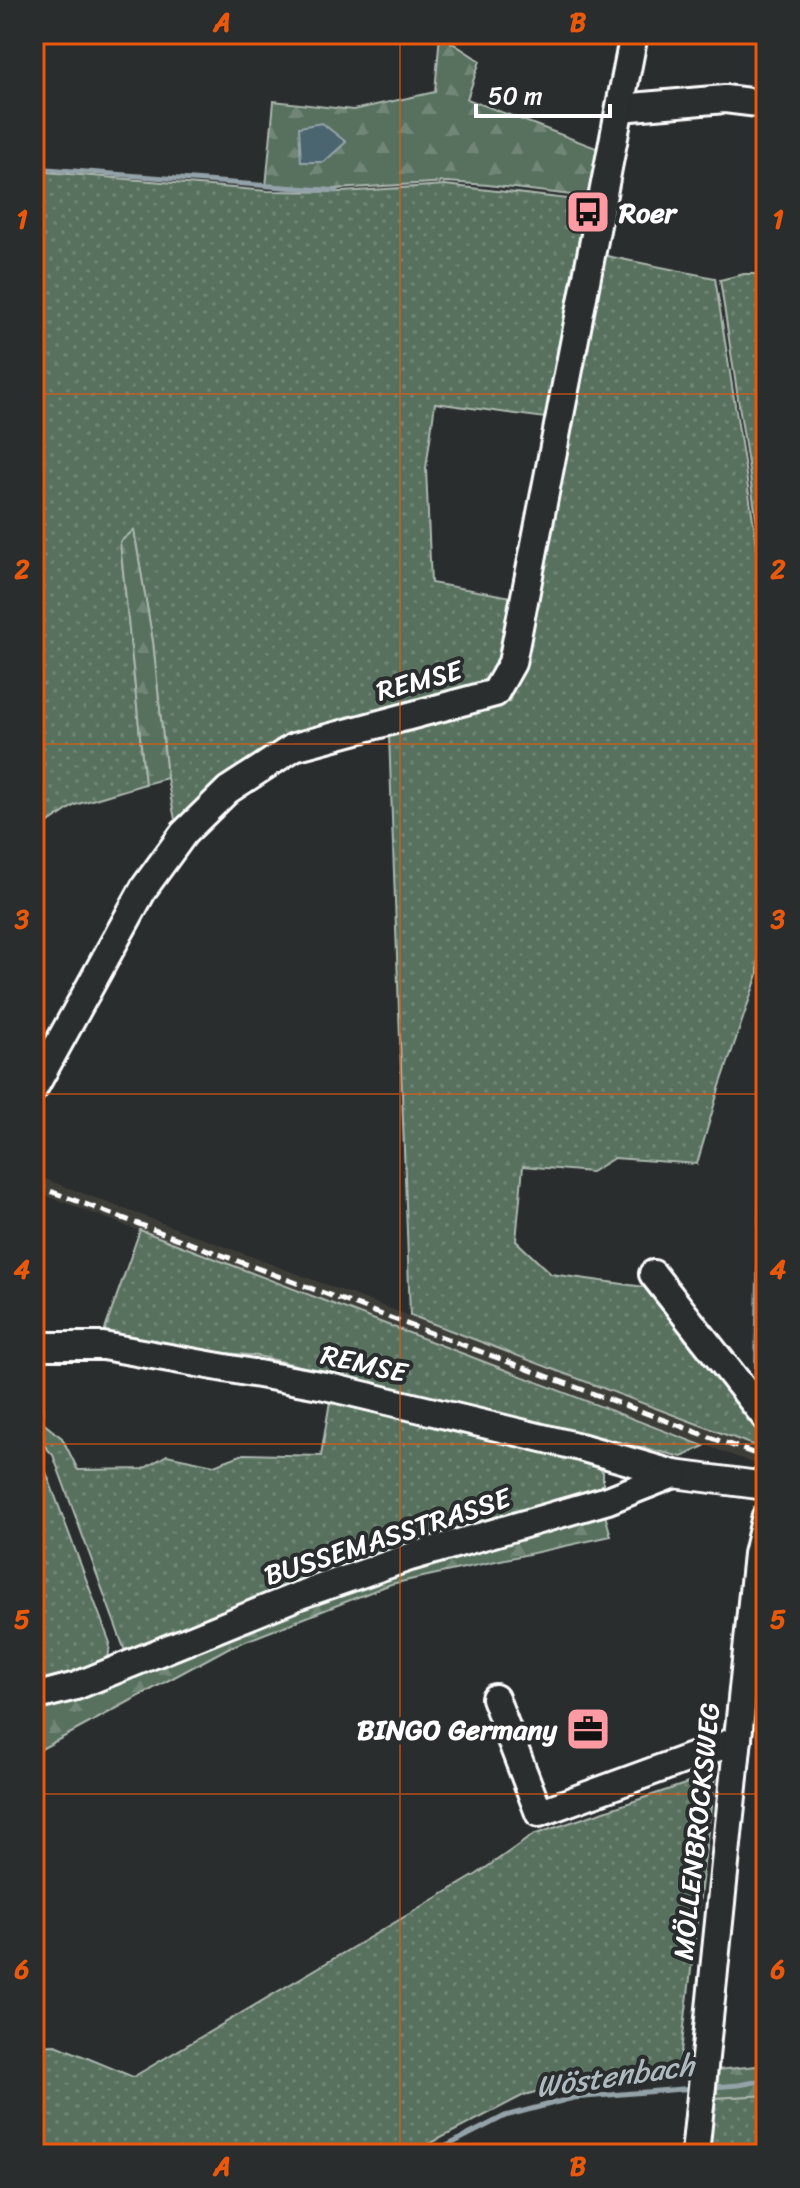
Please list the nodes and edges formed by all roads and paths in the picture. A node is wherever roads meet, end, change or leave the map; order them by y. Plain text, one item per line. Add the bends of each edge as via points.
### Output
1 (634, 34) edge
2 (766, 104) edge
3 (620, 108) junction
4 (34, 1088) edge
5 (653, 1274) dead end
6 (34, 1346) edge
7 (766, 1418) edge
8 (674, 1474) junction
9 (766, 1486) edge
10 (766, 1516) edge
11 (34, 1697) edge
12 (495, 1698) dead end
13 (738, 1740) junction
14 (695, 2154) edge

1 - 3 street, REMSE
2 - 3 street via 725,99
3 - 4 street, REMSE via 512,663 495,693 294,747 228,790 184,833 144,888
5 - 7 street
6 - 8 street, REMSE via 103,1346 325,1386
8 - 9 street, BUSSEMASSTRASSE
8 - 11 street, BUSSEMASSTRASSE via 608,1500 300,1595 76,1686
10 - 13 street, MÖLLENBROCKSWEG via 757,1554
12 - 13 street via 539,1813
13 - 14 street, MÖLLENBROCKSWEG

